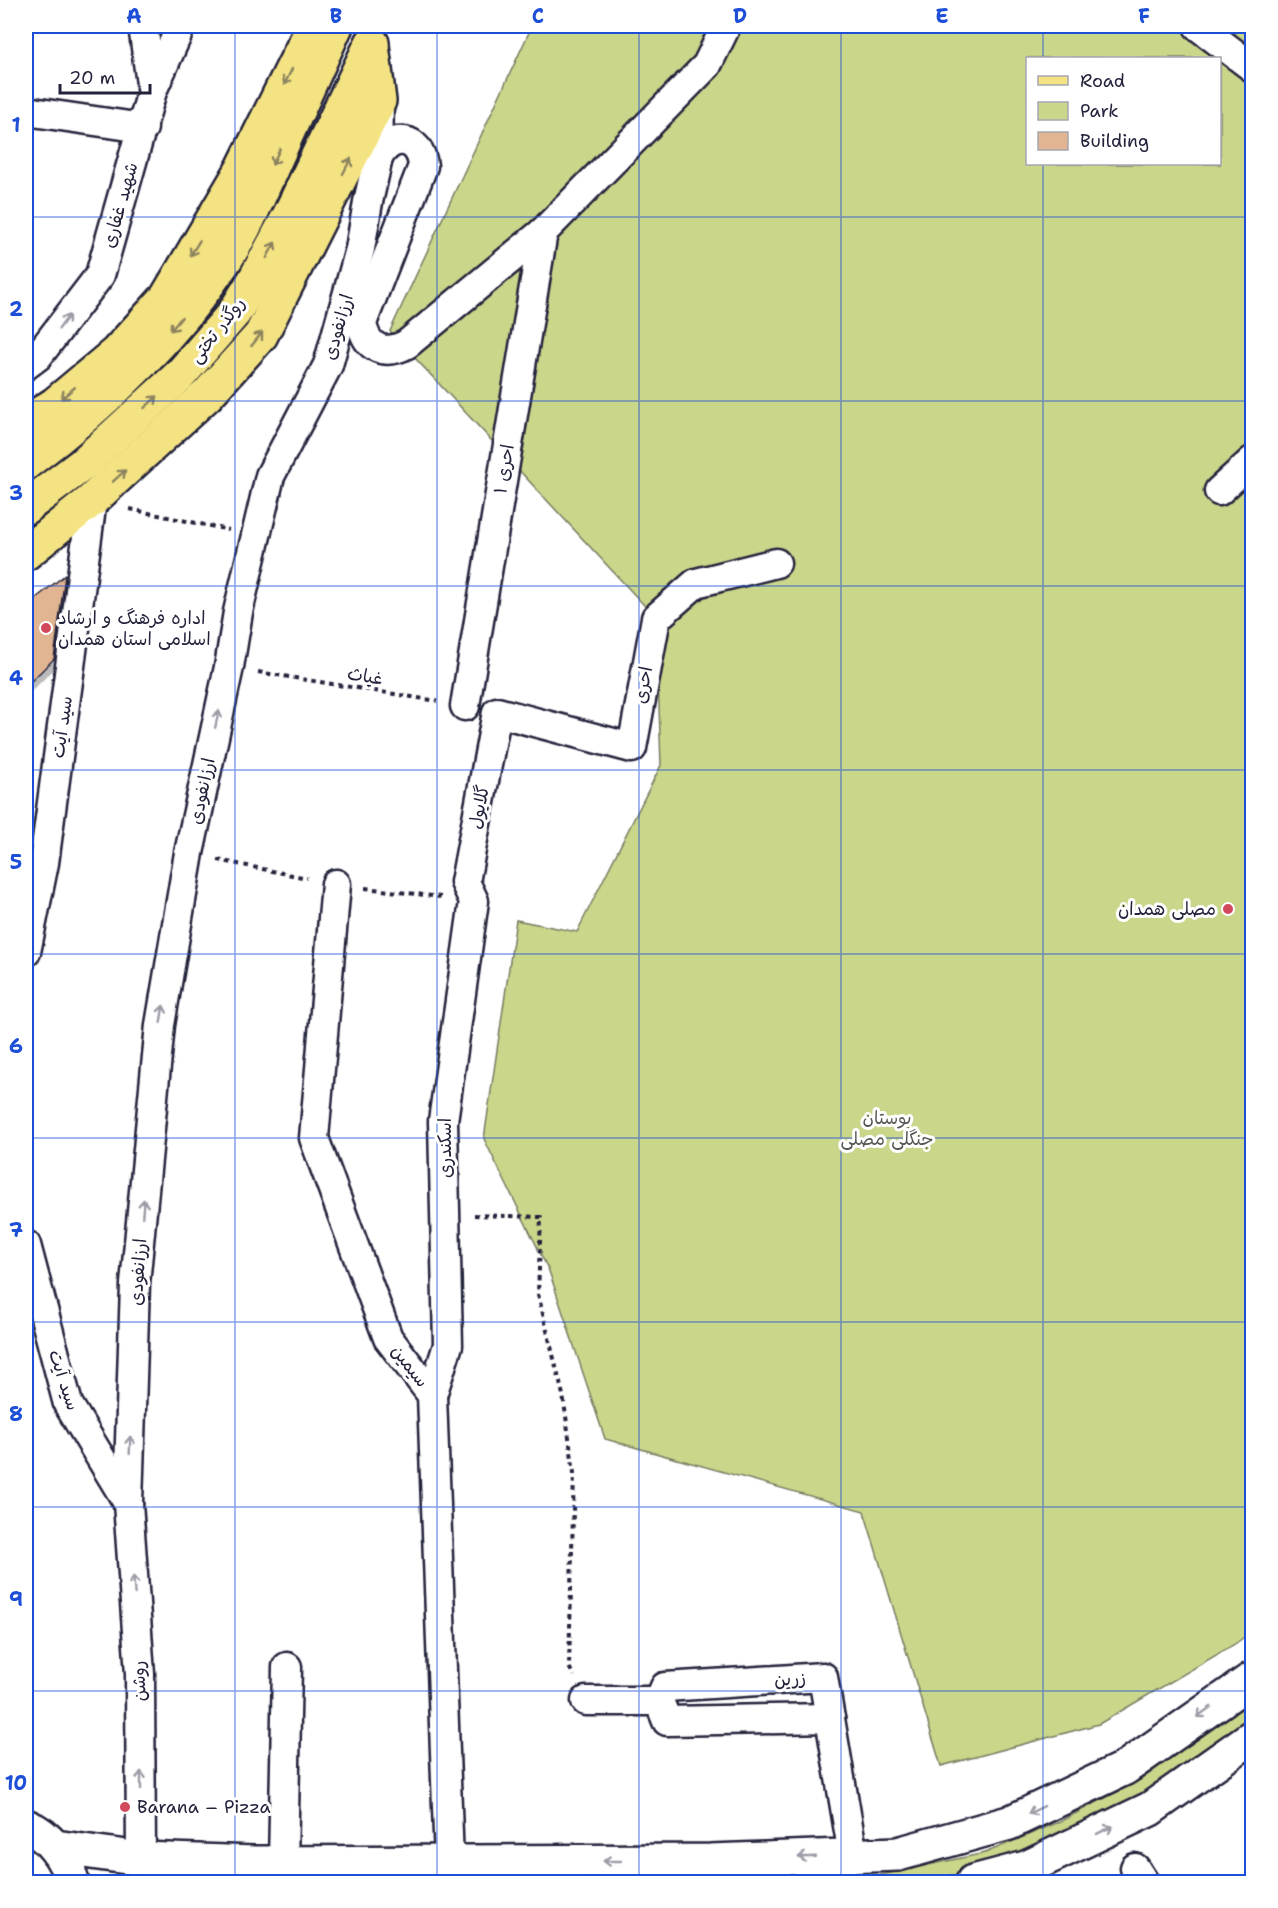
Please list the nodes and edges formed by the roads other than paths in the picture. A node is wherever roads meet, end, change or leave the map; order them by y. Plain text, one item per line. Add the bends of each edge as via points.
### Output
1 (144, 26) edge
2 (181, 26) edge
3 (315, 26) edge
4 (336, 26) edge
5 (726, 26) edge
6 (1198, 26) edge
7 (376, 35) edge
8 (1252, 67) edge
9 (152, 91) junction
10 (379, 101) junction
11 (26, 111) edge
12 (142, 128) junction
13 (378, 158) junction
14 (543, 232) junction
15 (26, 364) edge
16 (26, 423) edge
17 (1252, 461) edge
18 (26, 463) edge
19 (1220, 491) dead end
20 (92, 500) junction
21 (26, 507) edge
22 (26, 553) edge
23 (776, 563) dead end
24 (465, 706) road end
25 (497, 712) joint
26 (336, 884) dead end
27 (474, 901) joint
28 (26, 952) edge
29 (26, 1245) edge
30 (37, 1331) edge
31 (432, 1395) junction
32 (128, 1503) junction
33 (287, 1667) dead end
34 (1252, 1679) edge
35 (586, 1701) road end
36 (659, 1701) junction
37 (830, 1718) junction
38 (1252, 1737) edge
39 (26, 1826) edge
40 (55, 1847) junction
41 (853, 1855) junction
42 (141, 1859) junction
43 (449, 1862) junction
44 (283, 1863) junction
45 (72, 1882) edge
46 (973, 1882) edge

1 - 9 street
2 - 9 street, شهید غفاری
3 -> 16 main road via 242,170 167,297 116,353
4 -> 18 main road, روگذر تختی via 224,262 121,385
5 - 14 street via 707,65
6 - 8 street
7 - 10 main road
21 -> 7 main road, روگذر تختی via 83,464 179,376 234,313 290,214
9 - 12 street, شهید غفاری
10 - 13 street, ارزانفودی
20 -> 10 main road via 207,395 261,335
11 - 12 street
15 -> 12 street, شهید غفاری via 38,356 100,275
13 - 14 street via 382,149 399,140 417,147 423,156 423,166 362,322 367,338 380,348 389,351 407,344
32 -> 13 street, ارزانفودی via 135,1284 160,1025 189,853 270,476 328,365 360,249
14 - 24 street, احری ۱
17 - 19 street
20 - 22 main road
20 - 28 street, سید آیت via 44,862
23 - 25 street, احری via 696,583 656,618 632,748
25 - 27 street, گلایول via 465,882
26 - 31 street, سیمین via 314,1138 388,1338
27 - 31 street, اسکندری via 444,1121 448,1345
29 - 30 street, سید آیت
30 - 32 street, سید آیت via 68,1404
31 - 43 street, سیمین
42 -> 32 street, روشن via 140,1674
33 - 44 street
34 -> 41 main road via 1125,1768 1009,1823 898,1854
35 - 36 street
36 - 37 street via 667,1721
36 - 37 street, زرین via 665,1687 823,1677
37 - 41 street, زرین
46 -> 38 main road via 1026,1868 1150,1809
39 - 40 main road
40 - 42 main road
40 - 45 main road
41 -> 43 main road via 711,1861
42 - 44 main road
43 - 44 main road

